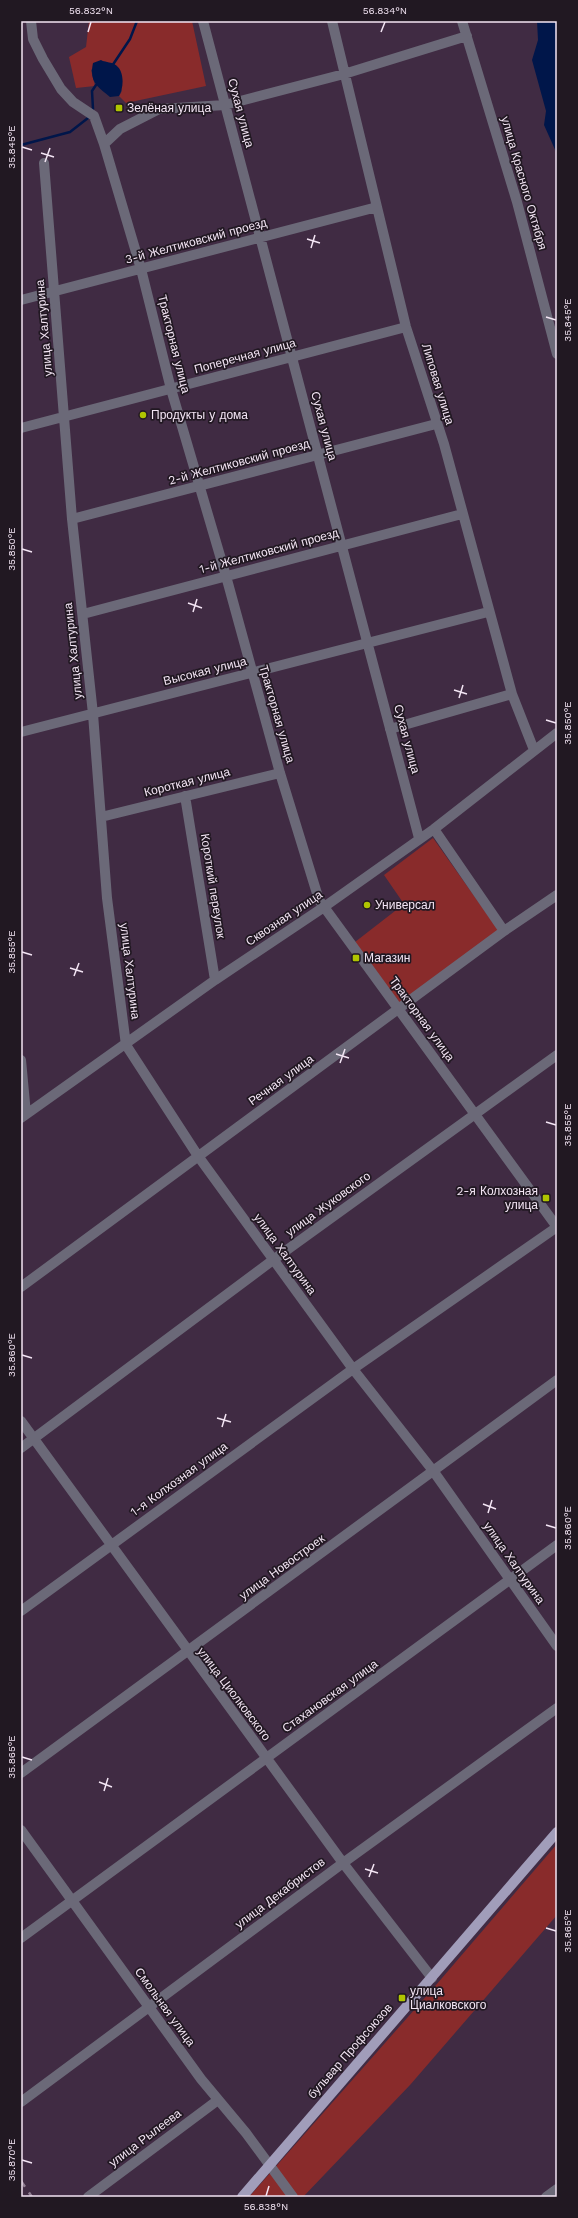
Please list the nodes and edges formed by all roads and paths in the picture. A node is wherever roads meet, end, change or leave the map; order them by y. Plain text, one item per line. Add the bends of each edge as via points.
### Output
1 (31, 21) edge
2 (203, 21) edge
3 (332, 21) edge
4 (462, 21) edge
5 (467, 36) junction
6 (344, 74) junction
7 (225, 105) junction
8 (104, 144) junction
9 (44, 163) dead end
10 (377, 207) junction
11 (261, 238) junction
12 (141, 269) junction
13 (53, 292) junction
14 (21, 300) edge
15 (406, 327) junction
16 (557, 354) edge
17 (292, 357) junction
18 (171, 388) junction
19 (64, 416) junction
20 (436, 424) junction
21 (21, 428) edge
22 (318, 454) junction
23 (199, 486) junction
24 (462, 514) junction
25 (72, 519) junction
26 (342, 546) junction
27 (226, 576) junction
28 (488, 612) junction
29 (83, 614) junction
30 (368, 643) junction
31 (251, 673) junction
32 (512, 694) junction
33 (93, 714) junction
34 (390, 729) junction
35 (21, 732) edge
36 (557, 734) edge
37 (534, 750) junction
38 (280, 773) junction
39 (185, 796) junction
40 (101, 817) junction
41 (434, 829) junction
42 (419, 838) junction
43 (557, 895) edge
44 (324, 907) junction
45 (504, 931) junction
46 (215, 980) junction
47 (398, 1010) junction
48 (126, 1045) junction
49 (557, 1055) edge
50 (21, 1060) edge
51 (475, 1113) junction
52 (24, 1116) edge
53 (198, 1156) junction
54 (557, 1227) edge
55 (274, 1260) junction
56 (21, 1287) edge
57 (353, 1369) junction
58 (557, 1380) edge
59 (21, 1422) edge
60 (33, 1440) junction
61 (21, 1448) edge
62 (434, 1472) junction
63 (110, 1545) junction
64 (557, 1545) edge
65 (509, 1579) junction
66 (21, 1611) edge
67 (557, 1646) edge
68 (187, 1652) junction
69 (557, 1708) edge
70 (266, 1758) junction
71 (21, 1773) edge
72 (21, 1830) edge
73 (557, 1832) edge
74 (343, 1863) junction
75 (73, 1900) junction
76 (21, 1938) edge
77 (432, 1978) junction
78 (149, 2007) junction
79 (218, 2100) junction
80 (21, 2102) edge
81 (268, 2164) junction
82 (557, 2189) edge
83 (88, 2197) edge
84 (242, 2197) edge
85 (293, 2197) edge
86 (546, 2197) edge

1 - 8 street via 34,39 43,59 72,102 94,116
2 - 7 street, Сухая улица
3 - 6 street, Липовая улица
4 - 5 street, улица Красного Октября
5 - 6 street
5 - 16 street, улица Красного Октября
6 - 7 street
6 - 10 street, Липовая улица
7 - 8 street via 159,109 120,129
7 - 11 street, Сухая улица
8 - 12 street, Тракторная улица
9 - 13 street, улица Халтурина
10 - 11 street, 3-й Желтиковский проезд
10 - 15 street, Липовая улица
11 - 12 street, 3-й Желтиковский проезд
11 - 17 street, Сухая улица
12 - 13 street, 3-й Желтиковский проезд
12 - 18 street, Тракторная улица
13 - 14 street, 3-й Желтиковский проезд
13 - 19 street, улица Халтурина
15 - 17 street, Поперечная улица
15 - 20 street, Липовая улица
17 - 18 street, Поперечная улица
17 - 22 street, Сухая улица
18 - 19 street, Поперечная улица
18 - 23 street, Тракторная улица
19 - 21 street, Поперечная улица
19 - 25 street, улица Халтурина
20 - 22 street, 2-й Желтиковский проезд
20 - 24 street, Липовая улица via 444,444
22 - 23 street, 2-й Желтиковский проезд
22 - 26 street, Сухая улица
23 - 25 street, 2-й Желтиковский проезд
23 - 27 street, Тракторная улица
24 - 26 street, 1-й Желтиковский проезд
24 - 28 street, Липовая улица
25 - 29 street, улица Халтурина
26 - 27 street, 1-й Желтиковский проезд
26 - 30 street, Сухая улица
27 - 29 street, 1-й Желтиковский проезд
27 - 31 street, Тракторная улица
28 - 30 street, Высокая улица
28 - 32 street, Липовая улица
29 - 33 street, улица Халтурина
30 - 31 street, Высокая улица
30 - 34 street, Сухая улица
31 - 33 street, Высокая улица
31 - 38 street, Тракторная улица
32 - 34 street
32 - 37 street, Липовая улица
33 - 35 street, Высокая улица
33 - 40 street, улица Халтурина
34 - 42 street, Сухая улица
36 - 37 street, Сквозная улица
37 - 41 street, Сквозная улица
38 - 39 street, Короткая улица
38 - 44 street, Тракторная улица via 319,900
39 - 40 street, Короткая улица
39 - 46 street, Короткий переулок
40 - 48 street, улица Халтурина via 107,898
41 - 42 street, Сквозная улица
41 - 45 street
42 - 44 street, Сквозная улица
43 - 45 street, Речная улица
44 - 46 street, Сквозная улица
44 - 47 street, Тракторная улица
45 - 47 street, Речная улица
46 - 48 street, Сквозная улица
47 - 51 street, Тракторная улица
47 - 53 street, Речная улица
48 - 52 street, Сквозная улица
48 - 53 street, улица Халтурина
49 - 51 street, улица Жуковского
50 - 52 street
51 - 54 street, Тракторная улица
51 - 55 street, улица Жуковского
53 - 55 street, улица Халтурина
53 - 56 street, Речная улица
54 - 57 street
55 - 57 street, улица Халтурина
55 - 60 street, улица Жуковского
57 - 62 street, улица Халтурина
57 - 63 street, 1-я Колхозная улица
58 - 62 street, улица Новостроек
59 - 60 street, улица Циолковского
60 - 61 street, улица Жуковского
60 - 63 street, улица Циолковского
62 - 65 street, улица Халтурина
62 - 68 street, улица Новостроек
63 - 66 street, 1-я Колхозная улица
63 - 68 street, улица Циолковского
64 - 65 street, Стахановская улица
65 - 67 street, улица Халтурина
65 - 70 street, Стахановская улица
68 - 70 street, улица Циолковского
68 - 71 street, улица Новостроек
69 - 74 street, улица Декабристов
70 - 74 street, улица Циолковского
70 - 75 street, Стахановская улица
72 - 75 street, Смольная улица
73 - 77 main road, бульвар Профсоюзов
74 - 77 street, улица Циолковского
74 - 78 street, улица Декабристов
75 - 76 street, Стахановская улица
75 - 78 street, Смольная улица
77 - 81 main road, бульвар Профсоюзов
78 - 79 street, Смольная улица
78 - 80 street, улица Декабристов
79 - 81 street, Смольная улица
79 - 83 street, улица Рылеева
81 - 84 main road, бульвар Профсоюзов
81 - 85 street, Смольная улица
82 - 86 street

